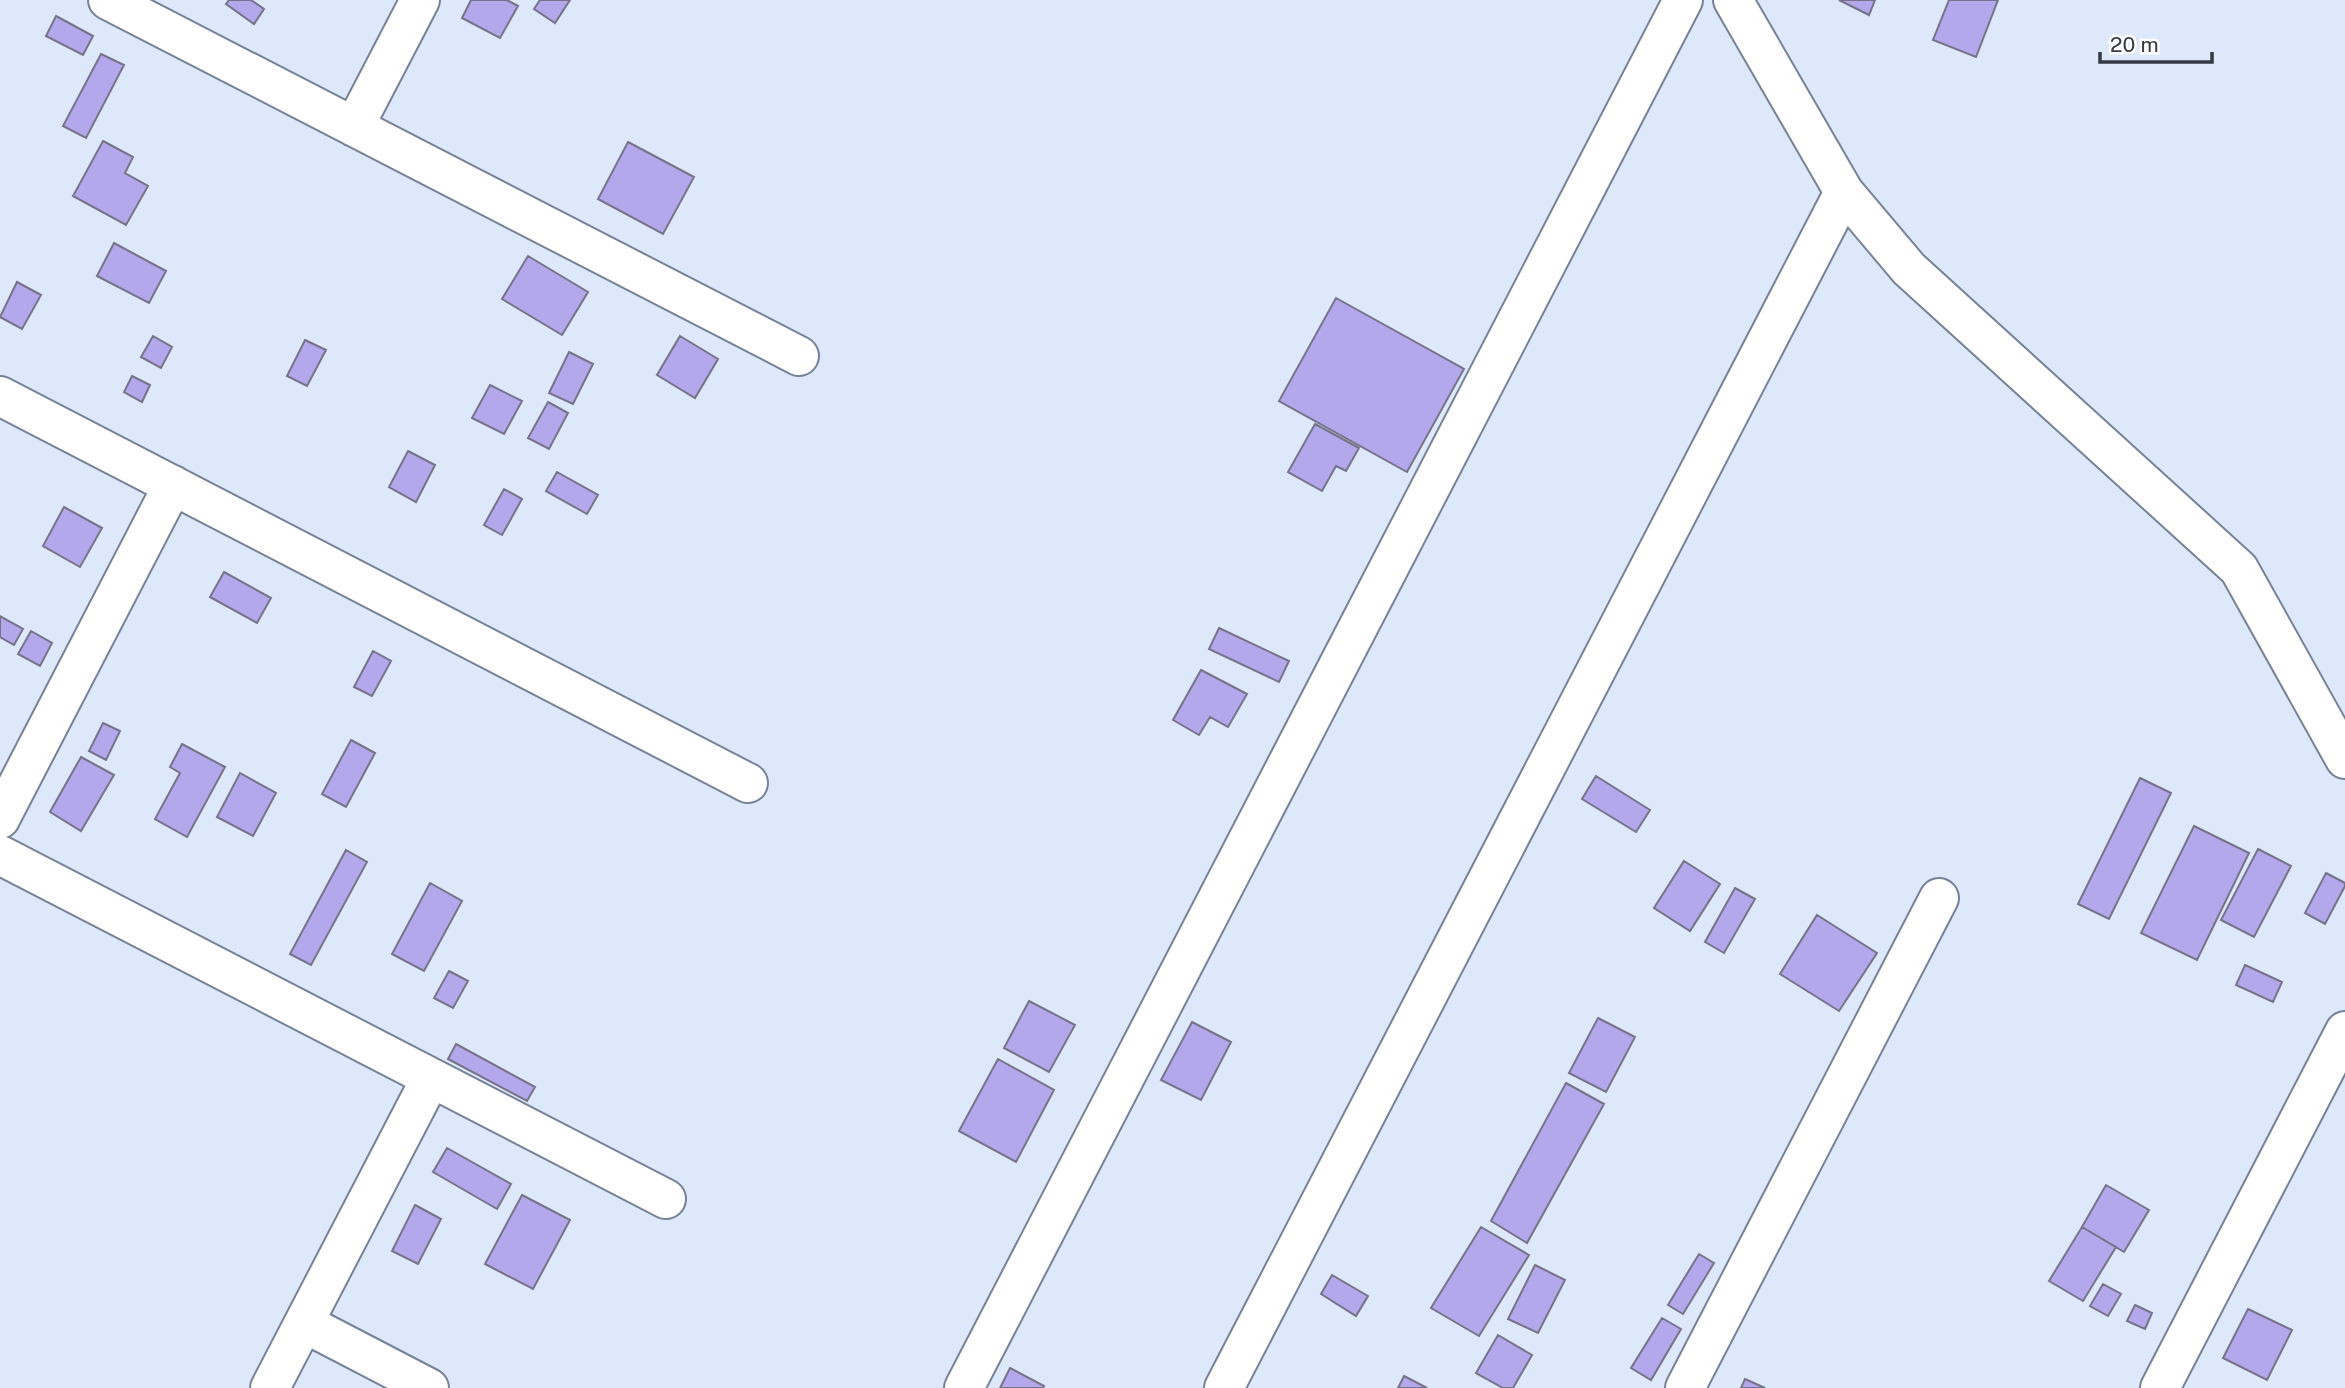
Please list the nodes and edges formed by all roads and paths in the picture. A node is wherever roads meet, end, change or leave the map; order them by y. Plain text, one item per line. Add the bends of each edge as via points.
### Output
1 (108, 0) edge
2 (420, 0) edge
3 (1683, 0) edge
4 (1733, 0) edge
5 (354, 127) junction
6 (1844, 192) junction
7 (799, 356) dead end
8 (0, 396) edge
9 (173, 485) junction
10 (2345, 759) edge
11 (748, 783) dead end
12 (0, 819) edge
13 (0, 855) edge
14 (1939, 898) dead end
15 (2345, 1031) edge
16 (431, 1078) junction
17 (666, 1199) dead end
18 (304, 1323) junction
19 (270, 1388) edge
20 (429, 1388) edge
21 (964, 1388) edge
22 (1224, 1388) edge
23 (1685, 1388) edge
24 (2160, 1388) edge

1 - 5 street
2 - 5 street
3 - 21 street
4 - 6 street
5 - 7 street
6 - 10 street via 1909,269 2239,569
6 - 22 street
8 - 9 street
9 - 11 street
9 - 12 street
13 - 16 street
14 - 23 street
15 - 24 street
16 - 17 street
16 - 18 street
18 - 19 street
18 - 20 street

